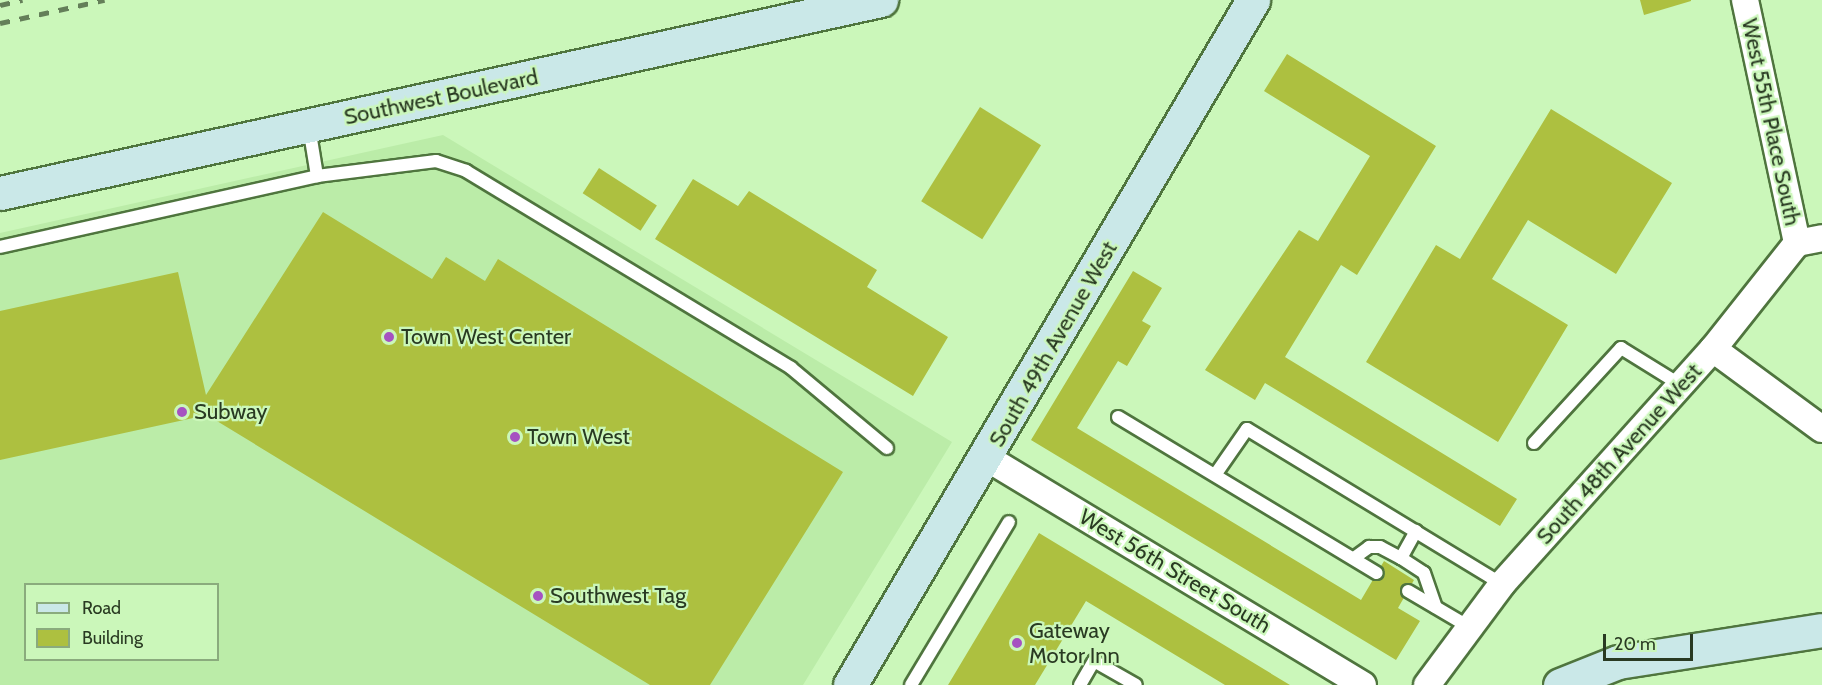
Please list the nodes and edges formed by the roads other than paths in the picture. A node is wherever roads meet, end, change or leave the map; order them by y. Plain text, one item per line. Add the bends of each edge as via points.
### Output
1 (881, 0) edge
2 (1253, 0) edge
3 (1745, 0) edge
4 (308, 126) junction
5 (317, 176) junction
6 (0, 193) edge
7 (1822, 238) edge
8 (1797, 243) junction
9 (0, 247) edge
10 (1713, 349) junction
11 (1681, 385) junction
12 (1118, 417) dead end
13 (1822, 429) edge
14 (1534, 443) dead end
15 (887, 448) dead end
16 (987, 458) junction
17 (1215, 475) junction
18 (1009, 522) dead end
19 (1416, 531) junction
20 (1354, 558) junction
21 (1401, 558) junction
22 (1377, 573) dead end
23 (1502, 584) junction
24 (1408, 591) dead end
25 (1436, 607) junction
26 (1469, 627) junction
27 (1822, 630) edge
28 (850, 685) edge
29 (911, 685) edge
30 (1080, 685) edge
31 (1136, 685) edge
32 (1363, 685) edge
33 (1427, 685) edge
34 (1560, 685) edge

1 - 4 street, Southwest Boulevard
2 - 16 street, South 49th Avenue West
3 - 8 street, West 55th Place South
4 - 5 lane
4 - 6 street, Southwest Boulevard
5 - 9 lane
5 - 15 lane via 436,161 466,171 791,368
7 - 8 street
8 - 10 street, South 48th Avenue West
10 - 11 street, South 48th Avenue West
10 - 13 street
11 - 14 lane via 1621,348
11 - 23 street, South 48th Avenue West
12 - 17 lane
16 - 28 street, South 49th Avenue West
16 - 32 street, West 56th Street South
17 - 19 lane via 1247,429
17 - 20 lane
18 - 29 lane
19 - 21 lane
19 - 23 lane
20 - 21 lane via 1369,547 1380,547
20 - 22 lane
21 - 25 lane via 1424,573
23 - 26 street, South 48th Avenue West
24 - 25 lane
25 - 26 lane
26 - 33 street, South 48th Avenue West
27 - 34 street via 1618,662
30 - 31 lane via 1094,661

